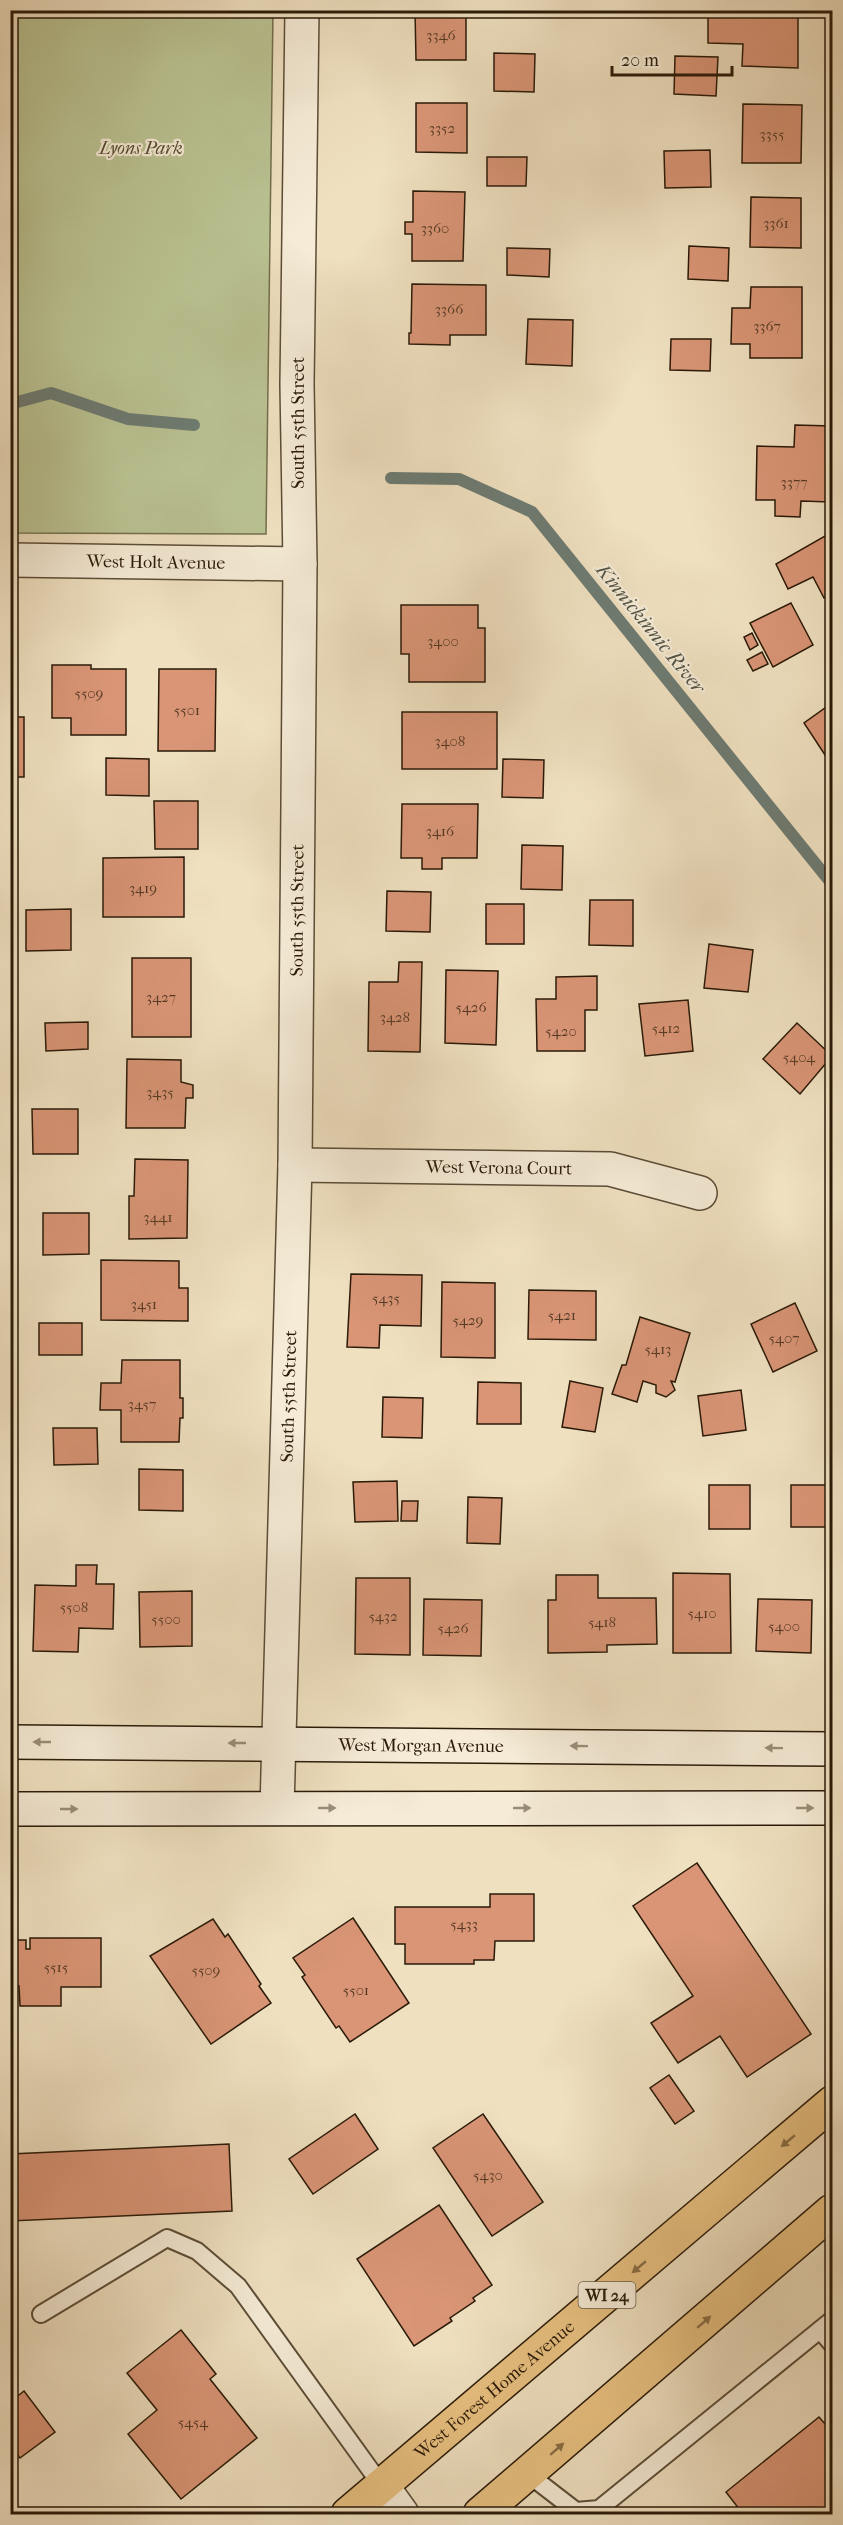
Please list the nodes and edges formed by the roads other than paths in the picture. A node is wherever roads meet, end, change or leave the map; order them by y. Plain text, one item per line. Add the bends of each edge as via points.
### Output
1 (302, 10) edge
2 (10, 560) edge
3 (300, 564) junction
4 (295, 1164) junction
5 (700, 1193) dead end
6 (10, 1742) edge
7 (279, 1743) junction
8 (832, 1749) edge
9 (277, 1808) junction
10 (832, 1808) edge
11 (10, 1809) edge
12 (832, 2103) edge
13 (832, 2211) edge
14 (40, 2314) dead end
15 (826, 2325) edge
16 (832, 2344) edge
17 (528, 2474) junction
18 (382, 2486) junction
19 (348, 2514) edge
20 (402, 2514) edge
21 (480, 2514) edge

1 - 3 street, South 55th Street via 297,384
2 - 3 street, West Holt Avenue
3 - 4 street, South 55th Street
4 - 5 street, West Verona Court via 610,1169
4 - 7 street, South 55th Street
7 -> 6 street, West Morgan Avenue
8 -> 7 street, West Morgan Avenue
7 - 9 street, South 55th Street
9 -> 10 street
11 -> 9 street
12 -> 18 main road, West Forest Home Avenue / WI 24
17 -> 13 main road
14 - 18 lane via 167,2238 197,2251 238,2286
15 - 16 lane
15 - 17 lane via 599,2509 576,2511
17 - 21 main road
18 - 19 main road, West Forest Home Avenue / WI 24
18 - 20 street

